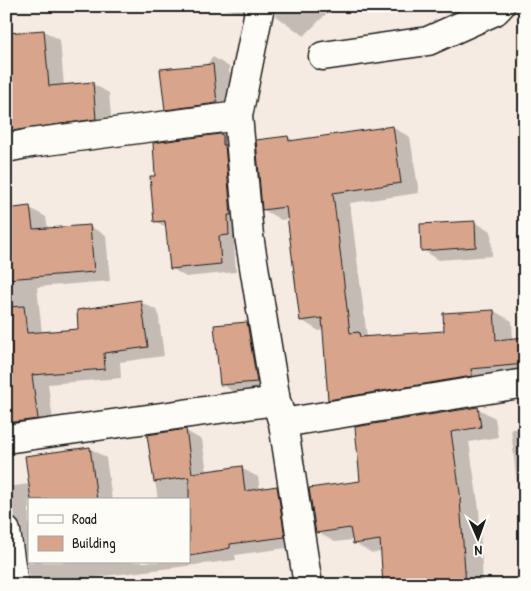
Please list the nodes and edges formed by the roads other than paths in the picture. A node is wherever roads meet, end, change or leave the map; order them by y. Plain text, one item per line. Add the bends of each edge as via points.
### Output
1 (260, 6) edge
2 (500, 6) edge
3 (323, 56) dead end
4 (238, 116) junction
5 (6, 148) edge
6 (525, 383) edge
7 (280, 412) junction
8 (6, 439) edge
9 (6, 531) edge
10 (14, 585) edge
11 (308, 585) edge

1 - 4 street
2 - 3 street via 428,41
4 - 5 street
4 - 7 street via 249,236
6 - 7 street
7 - 8 street
7 - 11 street
9 - 10 street

